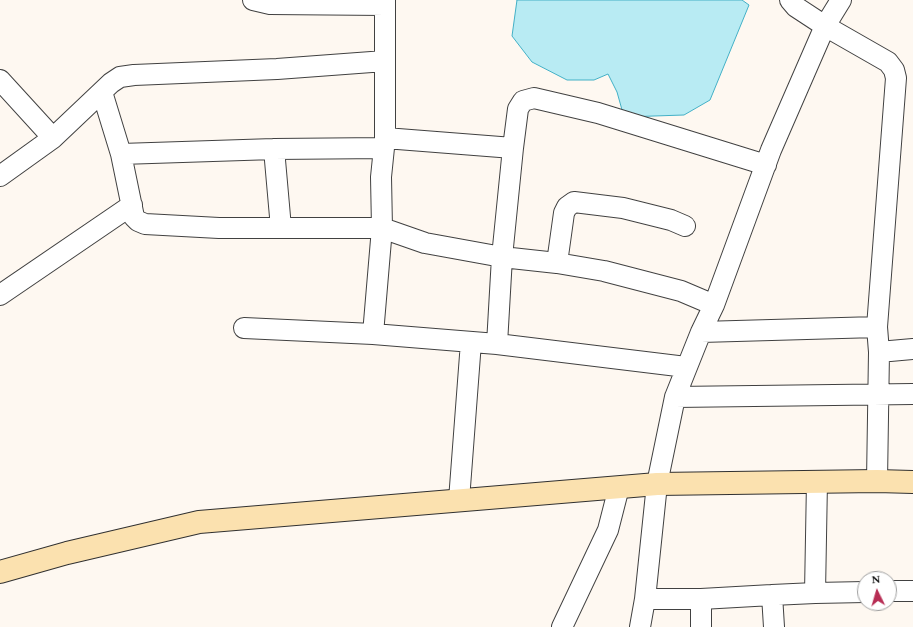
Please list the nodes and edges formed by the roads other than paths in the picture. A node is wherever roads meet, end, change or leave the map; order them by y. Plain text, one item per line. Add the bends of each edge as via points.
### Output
1 (253, 0) edge
2 (790, 0) edge
3 (841, 0) edge
4 (385, 2) edge
5 (825, 26) junction
6 (385, 61) junction
7 (0, 80) edge
8 (102, 92) junction
9 (53, 138) junction
10 (384, 143) junction
11 (513, 148) junction
12 (274, 149) junction
13 (121, 154) junction
14 (766, 165) junction
15 (0, 176) edge
16 (132, 205) junction
17 (685, 226) dead end
18 (281, 228) junction
19 (382, 228) junction
20 (502, 257) junction
21 (557, 263) junction
22 (0, 295) edge
23 (714, 306) junction
24 (878, 327) junction
25 (244, 328) dead end
26 (701, 332) junction
27 (373, 334) junction
28 (471, 342) junction
29 (497, 344) junction
30 (913, 349) edge
31 (879, 352) junction
32 (686, 367) junction
33 (913, 394) edge
34 (878, 395) junction
35 (675, 397) junction
36 (817, 481) junction
37 (877, 481) junction
38 (913, 482) edge
39 (657, 484) junction
40 (618, 487) junction
41 (459, 500) junction
42 (0, 572) edge
43 (897, 591) edge
44 (913, 591) edge
45 (857, 592) edge
46 (815, 593) junction
47 (772, 595) junction
48 (645, 599) junction
49 (701, 599) junction
50 (562, 627) edge
51 (640, 627) edge
52 (701, 627) edge
53 (774, 627) edge

1 - 4 street via 270,4
2 - 5 street via 796,7
3 - 5 street
4 - 6 street
5 - 14 street
5 - 24 street via 888,62 896,78
6 - 8 street via 134,75 120,77
6 - 10 street
7 - 9 street
8 - 9 street
8 - 13 street
9 - 15 street
10 - 11 street
10 - 12 street
10 - 19 street via 381,177
11 - 14 street via 518,108 523,101 534,98 598,113
11 - 20 street
12 - 13 street
12 - 18 street
13 - 16 street
14 - 23 street
16 - 18 street via 134,216 145,224
16 - 22 street
17 - 21 street via 623,208 574,202 564,213
18 - 19 street
19 - 20 street via 425,243
19 - 27 street
20 - 21 street
20 - 29 street
21 - 23 street via 636,278 681,291
23 - 26 street
24 - 26 street
24 - 31 street
25 - 27 street
26 - 32 street
27 - 28 street
28 - 29 street
28 - 41 street
29 - 32 street
30 - 31 street
31 - 34 street
32 - 35 street
33 - 34 street
34 - 35 street
34 - 37 street
35 - 39 street
36 - 37 street
36 - 39 street
36 - 46 street
37 - 38 street
39 - 40 street
39 - 48 street
40 - 41 street
40 - 50 street via 608,530
41 - 42 street via 199,522 67,553
43 - 44 street
45 - 46 street
46 - 47 street
47 - 49 street
47 - 53 street
48 - 49 street
48 - 51 street
49 - 52 street

